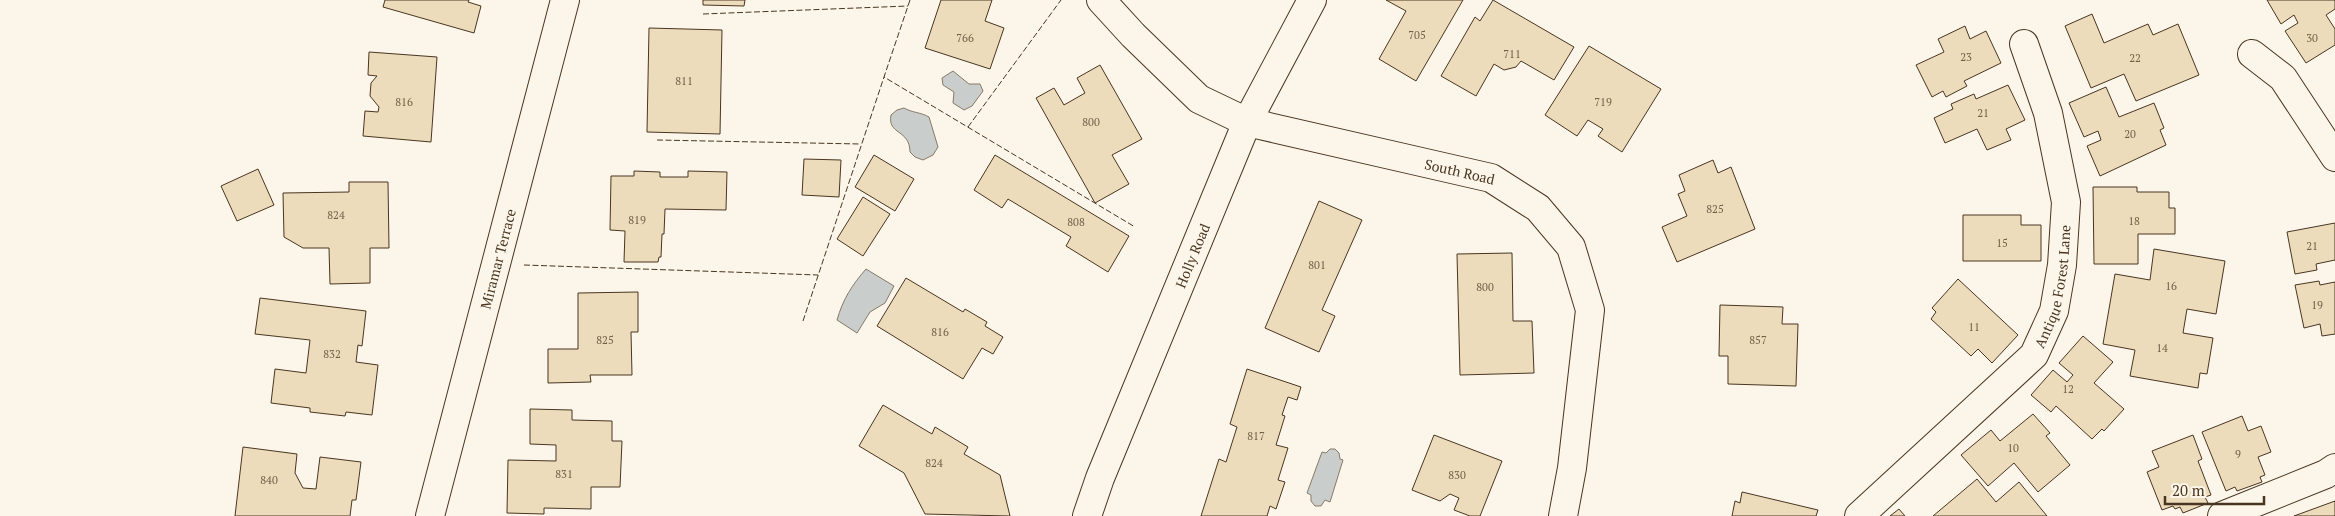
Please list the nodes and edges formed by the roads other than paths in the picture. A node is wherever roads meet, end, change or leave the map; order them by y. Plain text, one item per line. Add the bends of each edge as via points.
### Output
1 (565, 0) edge
2 (1101, 0) edge
3 (1312, 0) edge
4 (2024, 44) dead end
5 (2252, 54) dead end
6 (1247, 122) junction
7 (2335, 158) edge
8 (2335, 468) edge
9 (430, 516) edge
10 (1087, 516) edge
11 (1563, 516) edge
12 (1859, 516) edge
13 (2222, 516) edge

1 - 9 street, Miramar Terrace
2 - 6 street, South Road via 1199,99
3 - 6 street, Holly Road
4 - 12 street, Antique Forest Lane via 2048,113 2066,202 2062,265 2054,310 2034,355
5 - 7 street via 2283,78
6 - 10 street, Holly Road
6 - 11 street, South Road via 1491,178 1538,208 1571,247 1590,310 1572,468
8 - 13 street

